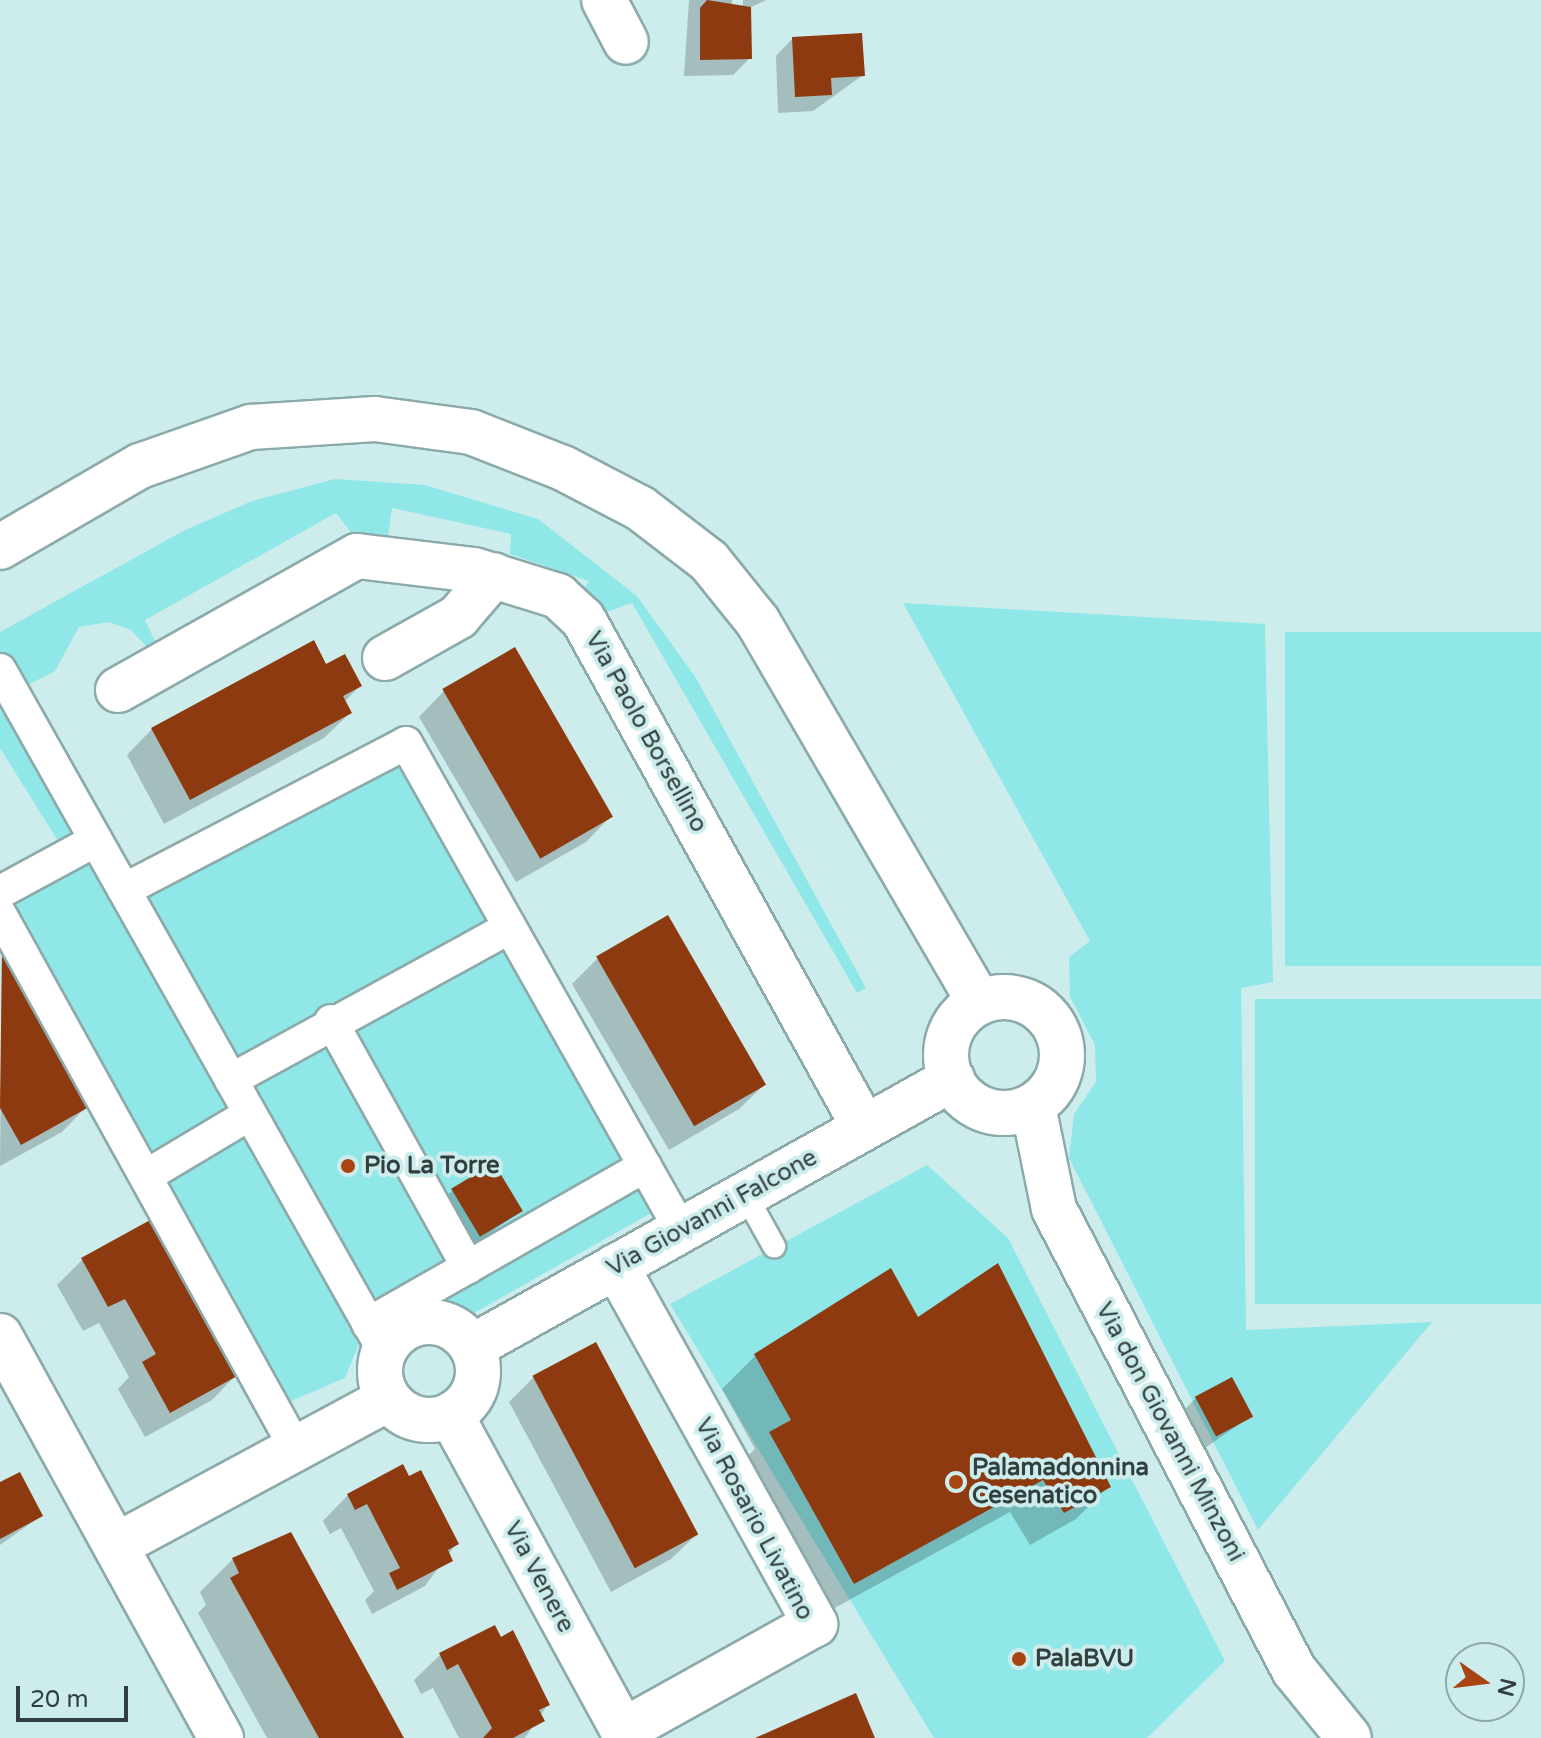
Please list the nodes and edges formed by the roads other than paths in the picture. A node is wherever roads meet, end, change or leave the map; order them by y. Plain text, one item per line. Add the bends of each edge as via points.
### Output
1 (604, 0) edge
2 (626, 42) dead end
3 (0, 547) edge
4 (494, 575) junction
5 (385, 658) dead end
6 (0, 670) edge
7 (118, 690) dead end
8 (96, 840) junction
9 (124, 890) junction
10 (0, 892) edge
11 (0, 914) edge
12 (510, 927) junction
13 (979, 1002) junction
14 (331, 1021) junction
15 (952, 1079) junction
16 (231, 1080) junction
17 (1033, 1106) junction
18 (250, 1114) junction
19 (864, 1127) junction
20 (645, 1166) junction
21 (146, 1176) junction
22 (745, 1194) junction
23 (681, 1230) junction
24 (774, 1246) dead end
25 (616, 1266) junction
26 (468, 1267) junction
27 (0, 1336) edge
28 (376, 1337) junction
29 (472, 1347) junction
30 (388, 1399) junction
31 (451, 1415) junction
32 (294, 1445) junction
33 (117, 1545) junction
34 (625, 1734) edge
35 (221, 1738) edge
36 (1349, 1738) edge

1 - 2 street
3 - 13 street via 140,466 251,427 375,419 471,432 563,468 640,508 697,552 758,622
4 - 5 street via 458,617
4 - 7 street, Via Paolo Borsellino via 357,556
4 - 19 street, Via Paolo Borsellino via 558,596 583,619
6 - 8 street
8 - 9 street
8 - 10 street
9 - 12 street via 406,743
9 - 16 street
11 - 21 street
12 - 14 street
12 - 20 street
13 - 15 street via 948,1041
13 - 17 street via 1018,999 1037,1007 1059,1036 1060,1072
14 - 16 street
14 - 26 street
15 - 17 street via 984,1110
15 - 19 street, Via Giovanni Falcone
16 - 18 street
17 - 36 street, Via don Giovanni Minzoni via 1054,1209 1294,1670
18 - 21 street
18 - 28 street
19 - 22 street, Via Giovanni Falcone
20 - 23 street
20 - 26 street
21 - 32 street
22 - 23 street, Via Giovanni Falcone
22 - 24 lane
23 - 25 street, Via Giovanni Falcone
25 - 29 street, Via Giovanni Falcone
25 - 34 street, Via Rosario Livatino via 815,1624
26 - 28 street
27 - 33 street
28 - 29 street via 434,1322
28 - 30 street
29 - 31 street via 477,1385
30 - 31 street via 410,1417
30 - 32 street
31 - 34 street, Via Venere
32 - 33 street
33 - 35 street

